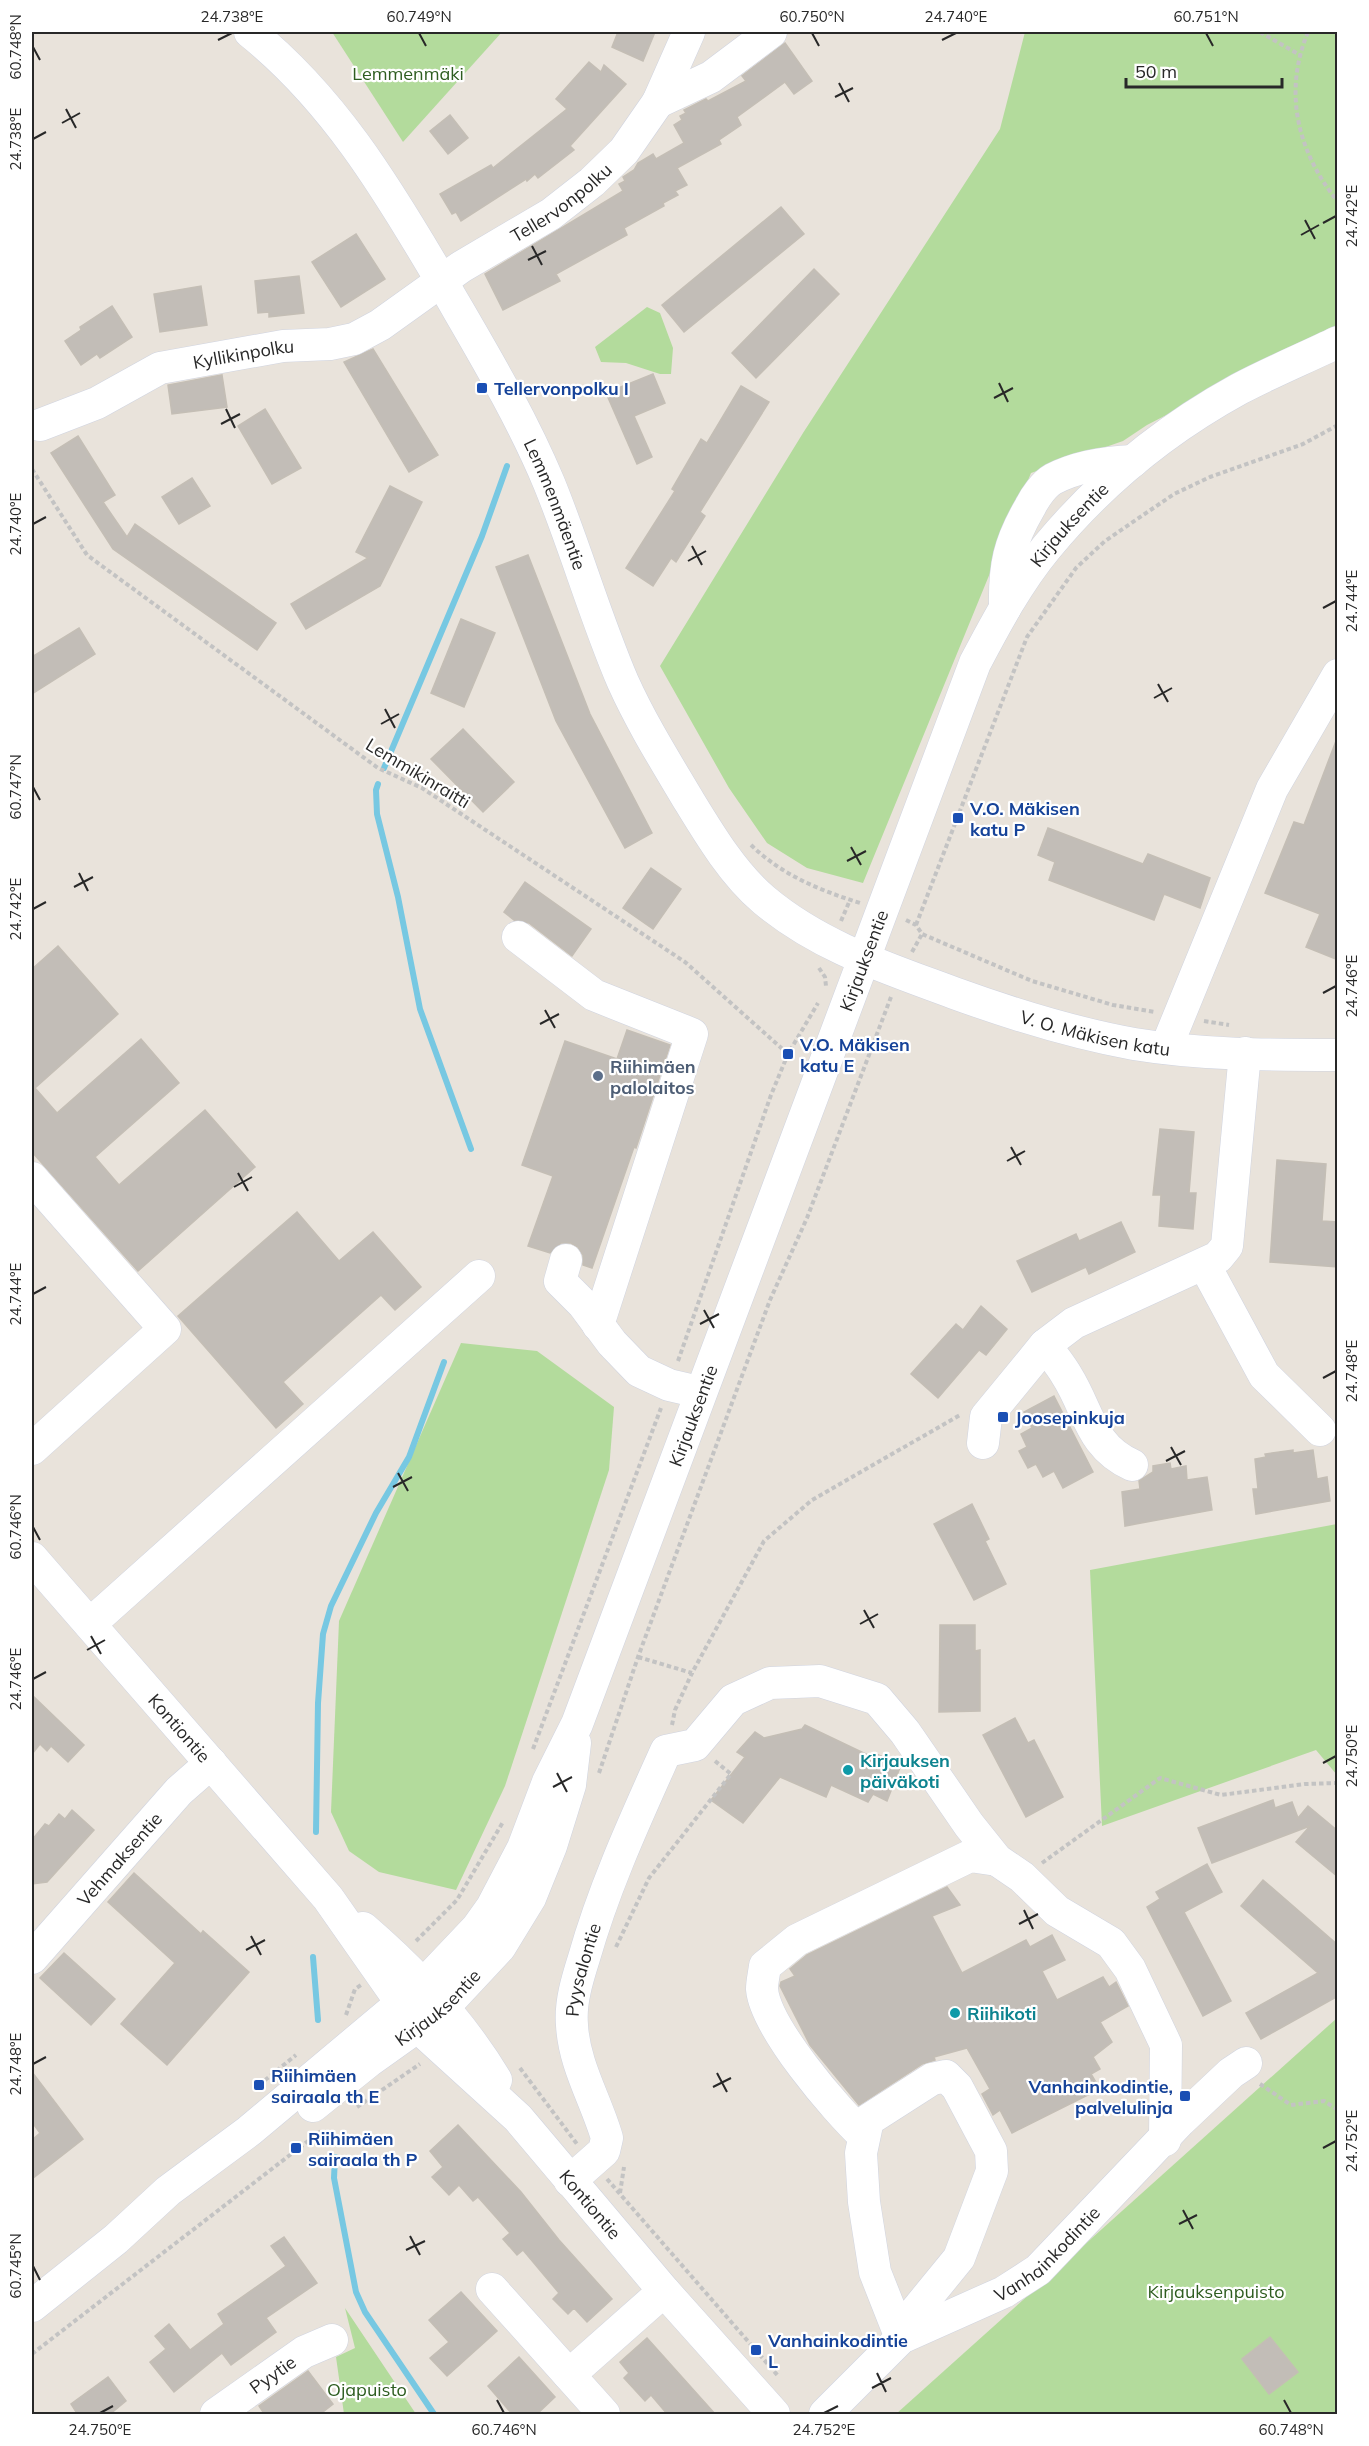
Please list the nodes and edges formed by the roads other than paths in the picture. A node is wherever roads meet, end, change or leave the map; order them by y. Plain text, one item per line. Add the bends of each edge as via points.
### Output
1 (250, 32) edge
2 (689, 32) edge
3 (771, 32) edge
4 (658, 102) junction
5 (441, 280) junction
6 (1338, 342) edge
7 (40, 425) dead end
8 (1133, 460) junction
9 (1005, 608) junction
10 (1338, 675) edge
11 (518, 937) dead end
12 (863, 960) junction
13 (1230, 1039) junction
14 (1166, 1048) junction
15 (1338, 1055) edge
16 (32, 1178) edge
17 (566, 1260) dead end
18 (1203, 1264) junction
19 (479, 1276) dead end
20 (598, 1325) junction
21 (1045, 1345) junction
22 (699, 1392) junction
23 (1320, 1430) dead end
24 (983, 1443) dead end
25 (32, 1449) edge
26 (1132, 1465) dead end
27 (32, 1558) edge
28 (90, 1624) junction
29 (577, 1724) junction
30 (211, 1763) junction
31 (997, 1860) junction
32 (32, 1958) edge
33 (411, 1994) junction
34 (433, 2027) junction
35 (1239, 2068) road end
36 (864, 2136) junction
37 (1165, 2140) junction
38 (581, 2172) junction
39 (116, 2239) junction
40 (492, 2289) dead end
41 (664, 2291) junction
42 (32, 2306) edge
43 (901, 2338) junction
44 (332, 2340) dead end
45 (568, 2375) junction
46 (216, 2415) edge
47 (604, 2415) edge
48 (774, 2415) edge
49 (825, 2415) edge

1 - 5 street, Lemmenmäentie via 284,59 326,104 365,157
2 - 4 street, Tellervonpolku
3 - 4 street, Tellervonpolku via 711,77
4 - 5 street, Tellervonpolku via 624,151 592,182 551,214
5 - 7 street, Kyllikinpolku via 354,339 283,346 160,368 97,403
5 - 12 street, Lemmenmäentie via 538,458 624,684 697,814 728,860 762,899 806,930
6 - 8 street, Kirjauksentie via 1239,389
8 - 9 street, Kirjauksentie via 1096,493 1046,548
8 - 9 street via 1099,462 1051,480 1035,498 1014,535 1004,577
9 - 12 street, Kirjauksentie via 975,663
10 - 14 street via 1272,789
11 - 20 street via 594,995 692,1034
12 - 14 street, V. O. Mäkisen katu via 1004,1011
12 - 22 street, Kirjauksentie
13 - 14 street, V. O. Mäkisen katu
13 - 15 street, V. O. Mäkisen katu
13 - 18 street via 1230,1232 1227,1246 1218,1257
16 - 25 street via 165,1329
17 - 20 street via 560,1281
18 - 21 street via 1074,1323
18 - 23 street via 1264,1375
19 - 28 street
20 - 22 street via 639,1371 669,1386
21 - 24 street via 986,1418
21 - 26 street via 1068,1377 1092,1429 1113,1457
22 - 29 street, Kirjauksentie
27 - 28 street, Kontiontie
28 - 30 street, Kontiontie
29 - 33 street, Kirjauksentie via 548,1782 523,1848 492,1907 477,1928
29 - 34 street, Kirjauksentie via 570,1785 530,1898 500,1947
30 - 32 street, Vehmaksentie via 179,1791
30 - 33 street, Kontiontie via 328,1898 396,1957
31 - 36 street via 970,1856 797,1940 765,1966 762,1990 777,2029
31 - 37 street via 1022,1877 1057,1911 1111,1943 1130,1969 1167,2045
31 - 38 street, Pyysalontie via 877,1699 820,1681 770,1683 733,1700 681,1748 630,1831 591,1933 575,1990 572,2024 576,2057 607,2138 604,2151
33 - 34 street, Kontiontie
33 - 39 street, Kirjauksentie via 249,2131 168,2191
34 - 38 street, Kontiontie via 518,2118
34 - 39 street, Kirjauksentie via 369,2061 255,2151 178,2204
35 - 37 street, Vanhainkodintie via 1180,2121
36 - 43 street via 863,2192 875,2272
36 - 43 street via 868,2120 932,2079 946,2076 957,2087 991,2151 992,2171 959,2258 910,2318
37 - 43 street, Vanhainkodintie via 1038,2270 1004,2292
38 - 41 street, Kontiontie
39 - 42 street, Kirjauksentie
40 - 45 street
41 - 45 street
41 - 48 street, Kontiontie
43 - 49 street, Vanhainkodintie
44 - 46 street, Pyytie via 303,2352
45 - 47 street

